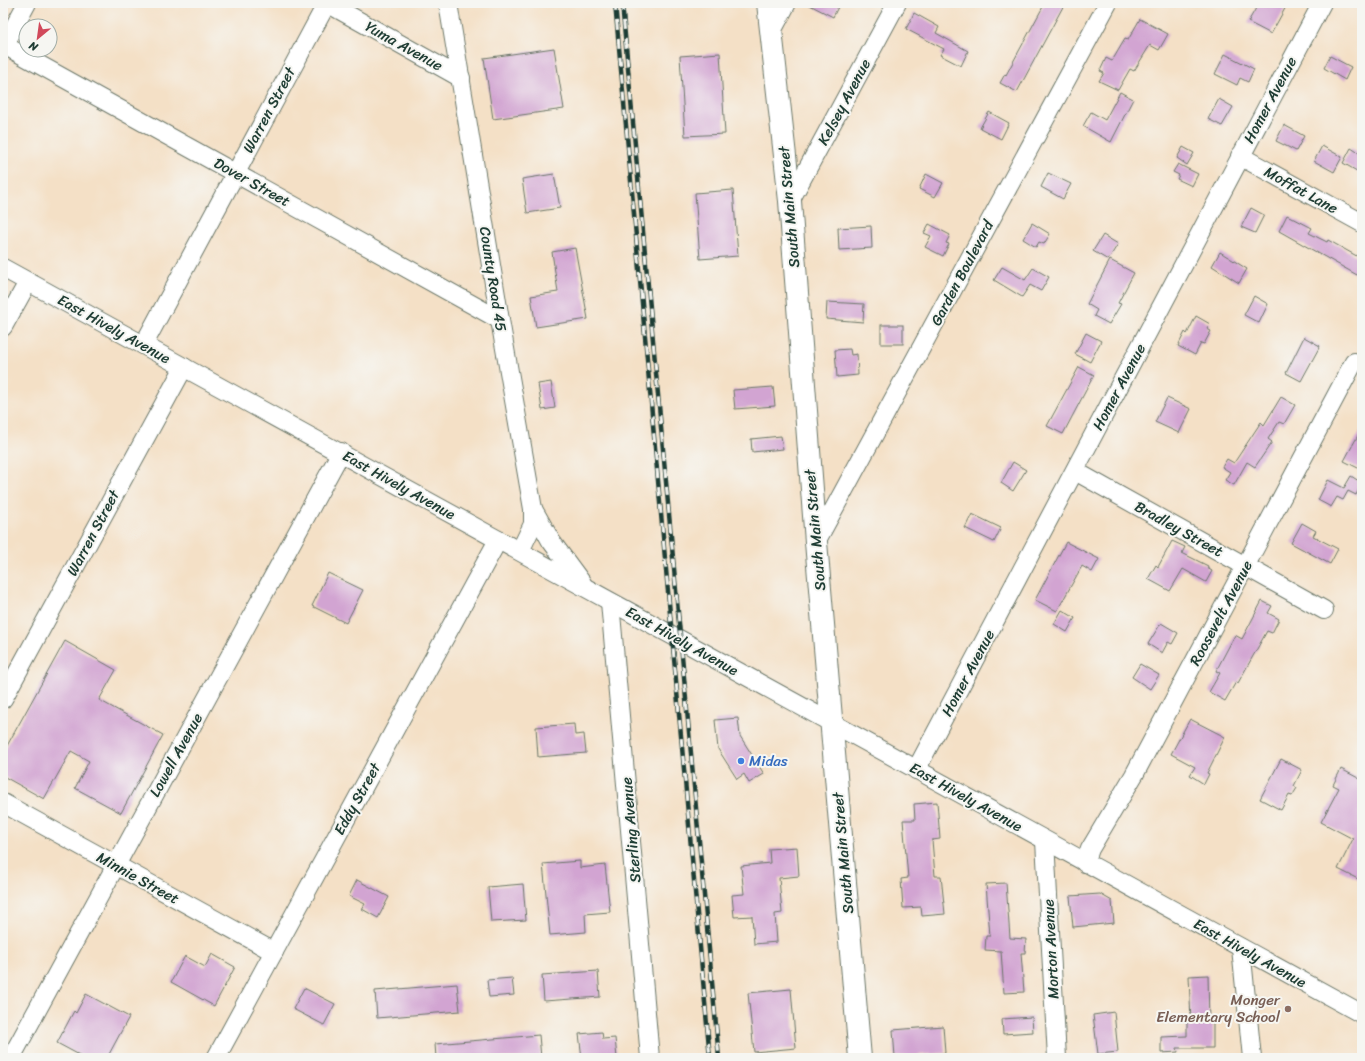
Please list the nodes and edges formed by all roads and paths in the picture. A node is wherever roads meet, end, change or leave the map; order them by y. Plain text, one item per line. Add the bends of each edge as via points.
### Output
1 (27, 3) edge
2 (327, 3) edge
3 (448, 3) edge
4 (768, 3) edge
5 (787, 3) edge
6 (897, 3) edge
7 (1108, 3) edge
8 (1322, 3) edge
9 (771, 33) junction
10 (4, 47) edge
11 (460, 78) junction
12 (1240, 156) junction
13 (236, 172) junction
14 (790, 201) junction
15 (1362, 223) edge
16 (3, 268) edge
17 (28, 282) junction
18 (500, 320) junction
19 (3, 327) edge
20 (144, 344) junction
21 (1354, 362) dead end
22 (184, 367) junction
23 (341, 452) junction
24 (1075, 471) junction
25 (533, 509) junction
26 (498, 540) junction
27 (816, 542) junction
28 (520, 551) junction
29 (1245, 566) junction
30 (588, 589) junction
31 (610, 602) junction
32 (1324, 610) dead end
33 (3, 700) edge
34 (832, 722) junction
35 (916, 770) junction
36 (3, 803) edge
37 (1045, 841) junction
38 (1086, 863) junction
39 (116, 865) junction
40 (1241, 948) junction
41 (274, 952) junction
42 (1362, 1014) edge
43 (11, 1058) edge
44 (216, 1058) edge
45 (650, 1058) edge
46 (860, 1058) edge
47 (1057, 1058) edge
48 (1252, 1058) edge

1 - 10 street
2 - 11 street, Yuma Avenue
2 - 13 street, Warren Street
3 - 11 street, County Road 45
4 - 9 main road, South Main Street
5 - 9 street
6 - 14 street, Kelsey Avenue
7 - 27 street, Garden Boulevard
8 - 12 street, Homer Avenue
9 - 14 main road, South Main Street
10 - 13 street, Dover Street
11 - 18 street, County Road 45
12 - 15 street, Moffat Lane
12 - 24 street, Homer Avenue
13 - 18 street, Dover Street
13 - 20 street, Warren Street
14 - 27 main road, South Main Street
16 - 17 street, East Hively Avenue
17 - 19 street
17 - 20 street, East Hively Avenue
18 - 25 street, County Road 45
20 - 22 street, East Hively Avenue
21 - 29 street, Roosevelt Avenue
22 - 23 street, East Hively Avenue
22 - 33 street, Warren Street
23 - 26 street, East Hively Avenue
23 - 39 street, Lowell Avenue
24 - 29 street, Bradley Street
24 - 35 street, Homer Avenue
25 - 28 street, County Road 45 via 531,528
25 - 30 street via 551,541
26 - 28 street, East Hively Avenue
26 - 41 street, Eddy Street
27 - 34 main road, South Main Street
28 - 30 street, East Hively Avenue
29 - 32 street, Bradley Street
29 - 38 street, Roosevelt Avenue via 1134,775 1090,849
30 - 31 street, East Hively Avenue
31 - 34 street, East Hively Avenue
31 - 45 street, Sterling Avenue
34 - 35 street, East Hively Avenue
34 - 46 main road, South Main Street
35 - 37 street, East Hively Avenue
36 - 39 street, Minnie Street
37 - 38 street, East Hively Avenue
37 - 47 street, Morton Avenue
38 - 40 street, East Hively Avenue
39 - 41 street, Minnie Street
39 - 43 street, Lowell Avenue
40 - 42 street, East Hively Avenue
40 - 48 street
41 - 44 street, Eddy Street

